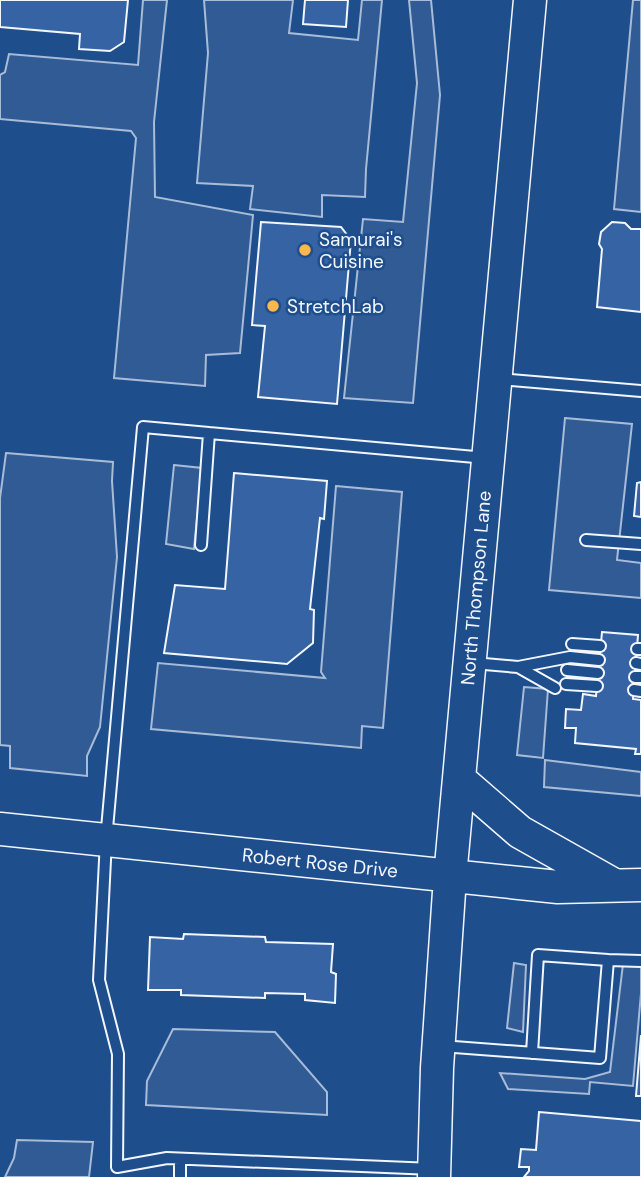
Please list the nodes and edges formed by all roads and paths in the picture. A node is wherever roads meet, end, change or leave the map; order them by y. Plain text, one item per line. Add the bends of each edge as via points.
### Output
1 (530, 0) edge
2 (495, 379) junction
3 (641, 391) edge
4 (209, 433) junction
5 (488, 458) junction
6 (586, 540) dead end
7 (641, 544) edge
8 (201, 545) dead end
9 (572, 643) dead end
10 (600, 646) dead end
11 (599, 660) dead end
12 (470, 663) junction
13 (518, 667) junction
14 (568, 670) dead end
15 (598, 673) dead end
16 (597, 686) dead end
17 (459, 779) junction
18 (0, 829) edge
19 (106, 840) junction
20 (450, 877) junction
21 (628, 886) edge
22 (608, 960) junction
23 (641, 961) edge
24 (438, 1046) junction
25 (532, 1053) junction
26 (180, 1159) junction
27 (336, 1165) junction
28 (434, 1173) edge
29 (180, 1177) edge
30 (335, 1177) edge

1 - 2 main road, North Thompson Lane
2 - 3 lane
2 - 5 main road, North Thompson Lane
4 - 5 lane
4 - 8 lane
4 - 19 lane via 143,427
5 - 12 main road, North Thompson Lane
6 - 7 lane
9 - 10 lane
11 - 13 lane via 570,657
12 - 13 lane
12 - 17 main road, North Thompson Lane
13 - 16 lane via 561,686
14 - 15 lane
17 - 20 main road, North Thompson Lane
17 - 21 main road via 520,832
18 - 19 main road, Robert Rose Drive
19 - 20 main road, Robert Rose Drive
19 - 26 lane via 99,981 118,1054 117,1167
20 - 21 main road, Robert Rose Drive via 558,887
20 - 24 main road, North Thompson Lane
22 - 23 lane
22 - 25 lane via 600,1059
22 - 25 lane via 538,955
24 - 25 lane
24 - 28 main road, North Thompson Lane
26 - 27 lane
26 - 29 lane
27 - 28 lane
27 - 30 lane

